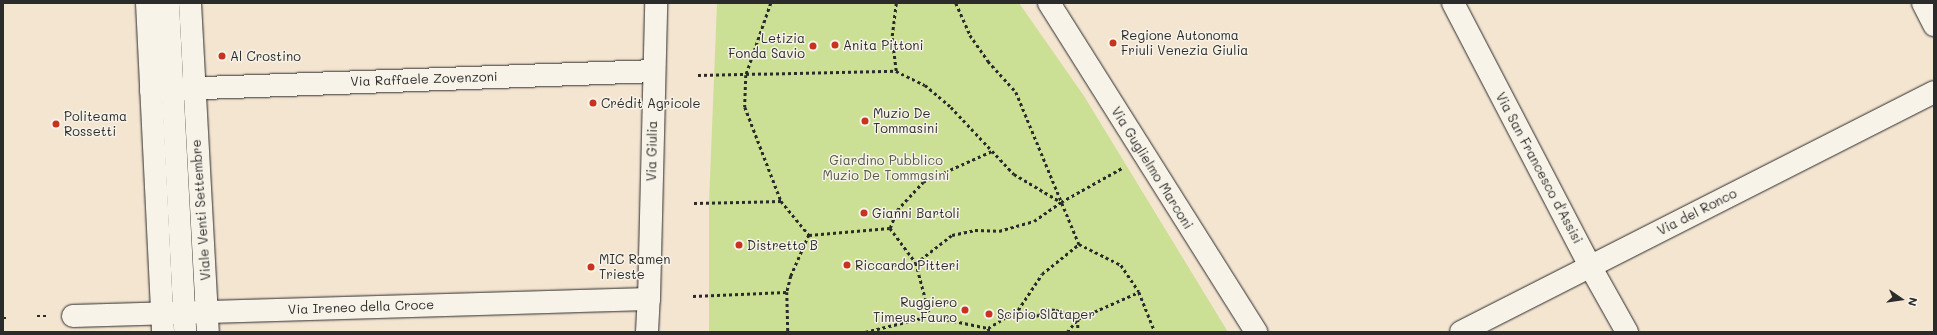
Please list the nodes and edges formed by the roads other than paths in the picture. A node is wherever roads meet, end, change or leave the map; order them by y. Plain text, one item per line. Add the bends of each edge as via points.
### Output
1 (147, 3) edge
2 (168, 3) edge
3 (190, 3) edge
4 (656, 3) edge
5 (1049, 3) edge
6 (1453, 3) edge
7 (1923, 3) edge
8 (1934, 25) edge
9 (654, 71) junction
10 (183, 88) junction
11 (151, 90) junction
12 (1934, 92) edge
13 (1590, 266) junction
14 (649, 299) junction
15 (73, 316) dead end
16 (184, 322) edge
17 (208, 322) edge
18 (162, 323) edge
19 (647, 332) edge
20 (652, 332) edge
21 (1256, 332) edge
22 (1461, 332) edge
23 (1627, 332) edge

1 - 11 street
2 - 10 street, Viale Venti Settembre
3 - 10 street, Viale Venti Settembre
4 - 9 street, Via Giulia
5 - 21 street, Via Guglielmo Marconi
6 - 13 street, Via San Francesco d'Assisi
7 - 8 street
9 - 10 street, Via Raffaele Zovenzoni
9 - 14 street, Via Giulia
10 - 11 street
10 - 16 street, Viale Venti Settembre
10 - 17 street, Viale Venti Settembre
11 - 18 street
12 - 13 street, Via del Ronco
13 - 22 street, Via del Ronco
13 - 23 street, Via San Francesco d'Assisi
14 - 17 street, Via Ireneo della Croce
14 - 19 street, Via Giulia
14 - 20 street, Via Giulia
15 - 18 street, Via Ireneo della Croce
16 - 17 street, Via Ireneo della Croce
16 - 18 street, Via Ireneo della Croce

